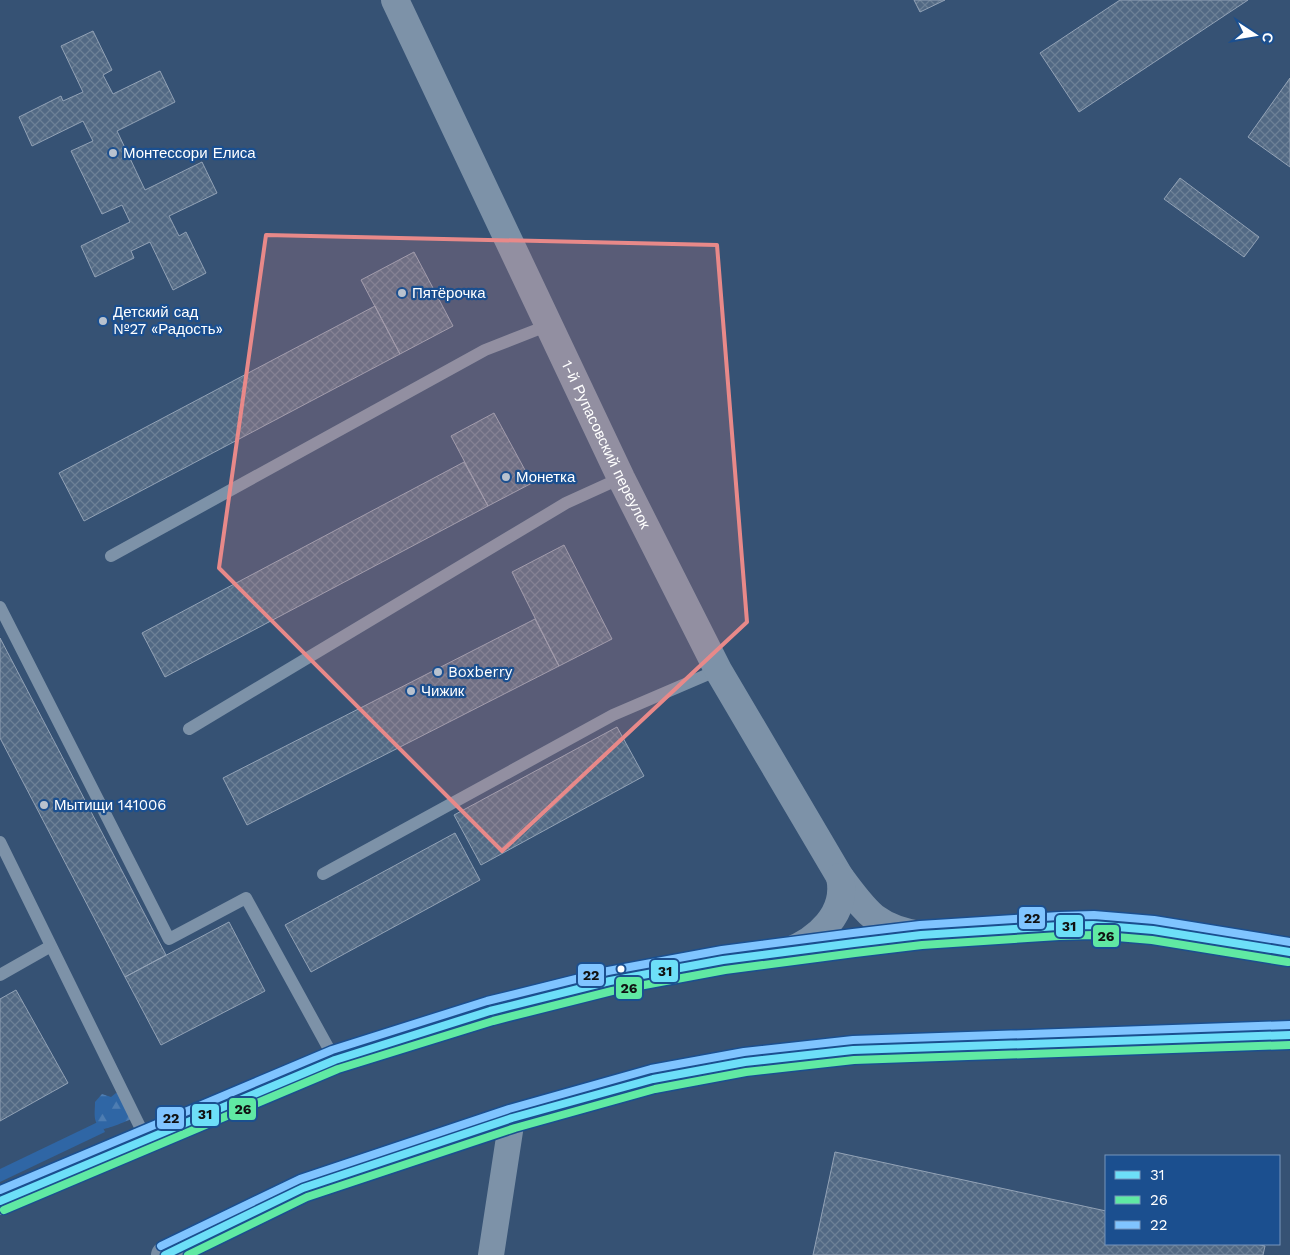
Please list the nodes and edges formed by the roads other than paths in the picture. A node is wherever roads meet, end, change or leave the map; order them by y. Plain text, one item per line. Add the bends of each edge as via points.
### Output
1 (395, 0) edge
2 (549, 325) junction
3 (621, 478) junction
4 (111, 556) dead end
5 (0, 607) edge
6 (718, 670) junction
7 (189, 729) dead end
8 (0, 842) edge
9 (323, 874) dead end
10 (840, 877) junction
11 (921, 935) junction
12 (51, 946) junction
13 (786, 952) junction
14 (1290, 952) edge
15 (0, 975) edge
16 (1289, 1034) edge
17 (335, 1060) junction
18 (512, 1118) junction
19 (146, 1139) junction
20 (1, 1201) edge
21 (165, 1255) edge
22 (491, 1255) edge

1 - 2 street, 1-й Рупасовский переулок
2 - 3 street, 1-й Рупасовский переулок
2 - 4 lane via 485,350
3 - 6 street, 1-й Рупасовский переулок
3 - 7 lane via 566,503
5 - 17 lane via 169,939 246,898
6 - 9 lane via 613,714
6 - 10 street, 1-й Рупасовский переулок
8 - 12 lane
10 - 11 street, 1-й Рупасовский переулок via 855,898 880,922 902,932
10 - 13 street via 840,900 828,925 814,939
11 - 13 main road
11 - 14 main road via 1093,925 1153,930
12 - 15 lane
12 - 19 lane
13 - 17 main road via 723,960 610,982 490,1011
16 - 18 main road via 853,1050 755,1061 653,1079
17 - 19 main road
18 - 21 main road via 303,1188
18 - 22 street
19 - 20 main road

